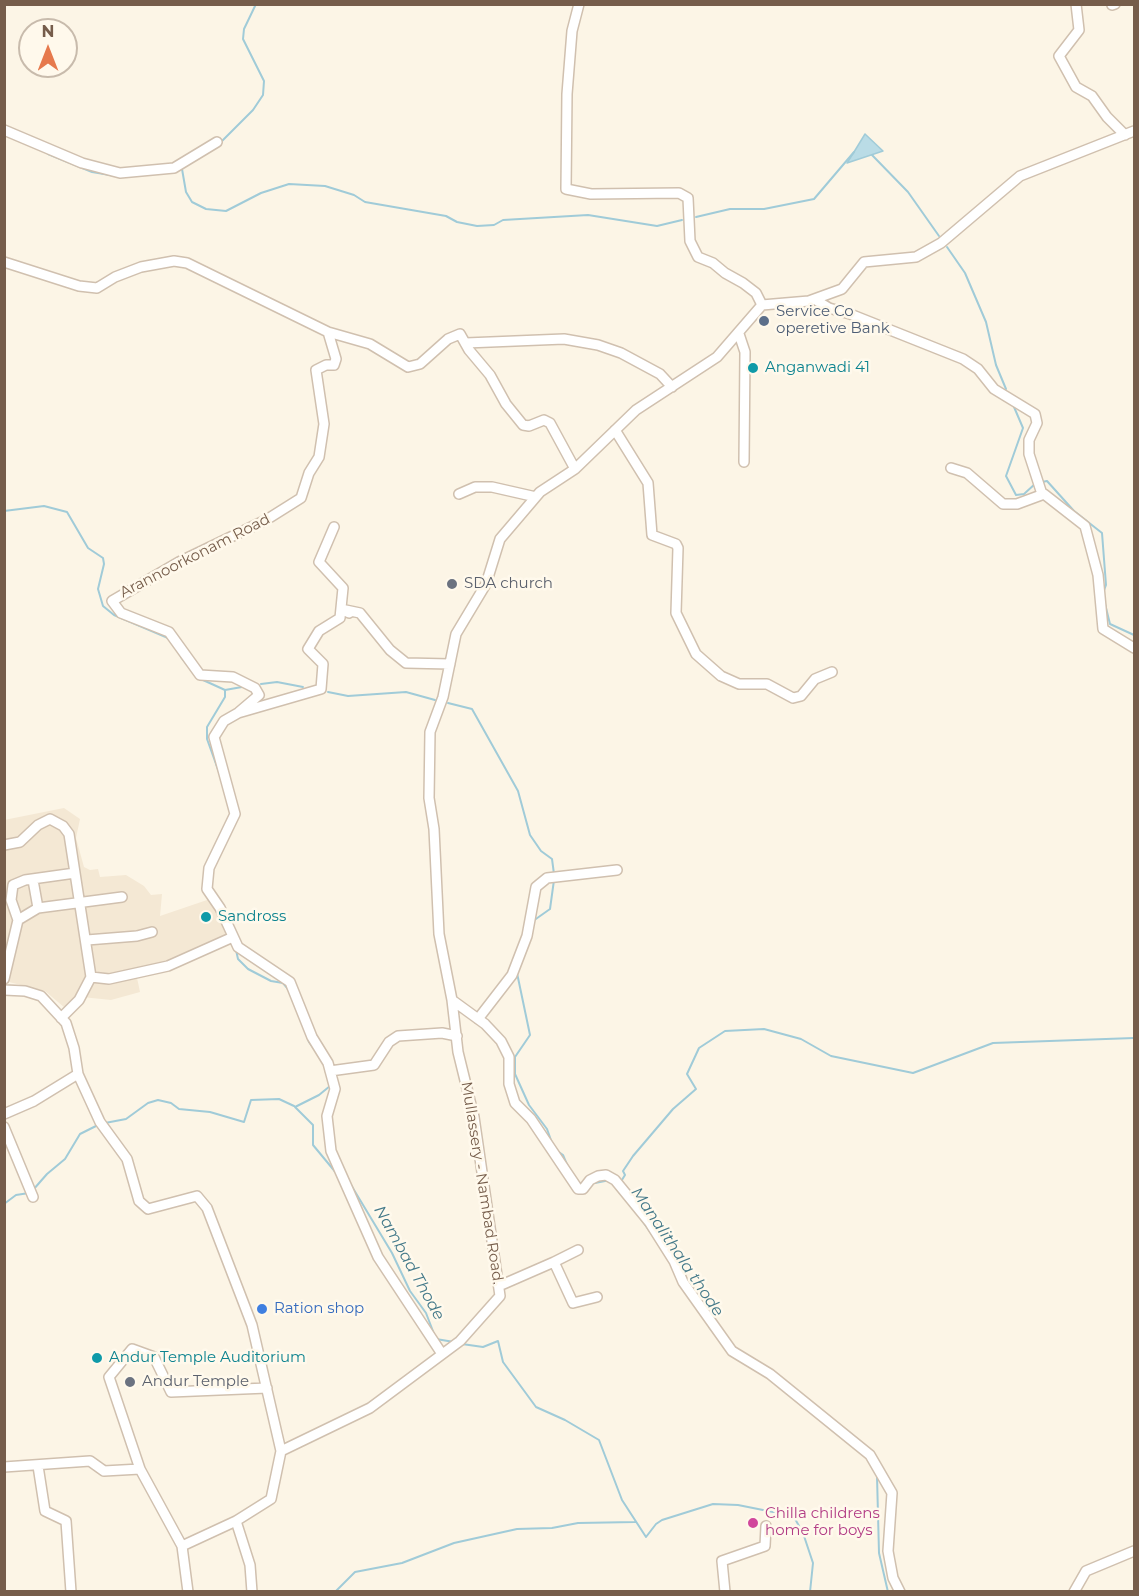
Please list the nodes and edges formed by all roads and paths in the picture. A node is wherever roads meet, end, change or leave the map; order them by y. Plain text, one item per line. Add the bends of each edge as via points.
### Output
1 (579, 4) edge
2 (1076, 4) edge
3 (4, 130) edge
4 (1130, 133) edge
5 (217, 142) dead end
6 (4, 262) edge
7 (814, 299) junction
8 (762, 305) junction
9 (328, 332) junction
10 (739, 334) junction
11 (466, 343) junction
12 (672, 387) junction
13 (615, 430) junction
14 (744, 462) dead end
15 (951, 468) dead end
16 (575, 469) junction
17 (459, 494) dead end
18 (1044, 496) junction
19 (536, 497) junction
20 (334, 527) dead end
21 (345, 611) junction
22 (1134, 648) edge
23 (450, 664) junction
24 (832, 672) dead end
25 (238, 713) junction
26 (4, 846) edge
27 (617, 870) dead end
28 (75, 873) junction
29 (33, 880) junction
30 (122, 897) dead end
31 (79, 901) junction
32 (38, 909) junction
33 (18, 920) junction
34 (152, 932) dead end
35 (233, 937) junction
36 (87, 940) junction
37 (91, 976) junction
38 (4, 979) edge
39 (4, 990) edge
40 (452, 1000) junction
41 (61, 1018) junction
42 (478, 1019) junction
43 (457, 1036) junction
44 (330, 1071) junction
45 (78, 1074) junction
46 (4, 1114) edge
47 (4, 1127) edge
48 (33, 1197) dead end
49 (578, 1250) dead end
50 (554, 1262) junction
51 (499, 1286) junction
52 (597, 1297) dead end
53 (442, 1354) junction
54 (267, 1388) junction
55 (281, 1451) junction
56 (38, 1466) junction
57 (4, 1467) edge
58 (140, 1469) junction
59 (236, 1521) junction
60 (766, 1526) dead end
61 (182, 1546) junction
62 (1134, 1551) edge
63 (71, 1592) edge
64 (188, 1592) edge
65 (252, 1592) edge
66 (725, 1592) edge
67 (900, 1592) edge
68 (1074, 1592) edge

1 - 8 street via 572,31 568,82 566,189 591,194 679,193 688,198 690,241 698,256 743,283 756,293
2 - 4 street via 1079,30 1059,56 1076,87 1092,96 1107,117
3 - 5 street via 92,167 120,173 174,168
4 - 7 street via 1020,176 941,243 916,257 864,262 843,289
6 - 9 street via 79,286 98,288 141,267 174,261 187,263
7 - 8 street
7 - 18 street via 963,359 994,388 1035,414 1037,423 1029,440 1029,453
8 - 10 street, Mullassery - Nambad Road.
9 - 11 street via 365,341 408,367 420,364 457,334
9 - 25 street, Arannoorkonam Road via 336,359 334,365 316,370 324,424 320,457 309,473 301,498 112,602 121,613 169,632 200,675 233,677 255,688 259,695
10 - 12 street, Mullassery - Nambad Road. via 708,364
10 - 14 street via 744,352
11 - 12 street via 564,339 598,345 660,374
11 - 16 street via 523,425 544,420 550,423
12 - 13 street, Mullassery - Nambad Road. via 636,410
13 - 16 street, Mullassery - Nambad Road.
13 - 24 street via 648,483 652,535 678,548 676,613 696,654 721,676 740,684 765,683 793,698 801,696 815,679
15 - 18 street via 967,473 1003,504
16 - 19 street, Mullassery - Nambad Road.
17 - 19 street via 475,487 492,487
18 - 22 street via 1087,528 1098,575 1103,629
19 - 23 street, Mullassery - Nambad Road. via 500,539 486,584 456,634
20 - 21 street via 319,562 343,588
21 - 23 street via 360,613 406,663
21 - 25 street, Arannoorkonam Road via 319,631 308,649 323,664 321,689
23 - 40 street, Mullassery - Nambad Road. via 430,732 429,798 439,933
25 - 35 street, Arannoorkonam Road via 224,721 214,737 235,814 209,867 207,889
26 - 28 street via 20,842 45,821 57,821 69,834
27 - 42 street via 547,878 536,887 527,936 512,975
28 - 29 street
28 - 31 street
29 - 32 street
29 - 33 street via 13,885 11,900
30 - 31 street
31 - 32 street
31 - 36 street
32 - 33 street
33 - 38 street
34 - 36 street
35 - 37 street via 168,966 109,979
35 - 44 street, Arannoorkonam Road via 238,947 290,982
36 - 37 street
37 - 41 street via 79,1000
39 - 41 street via 41,996
40 - 42 street
40 - 43 street, Mullassery - Nambad Road.
41 - 45 street via 74,1048
42 - 67 street via 501,1041 509,1057 509,1084 515,1102 578,1189 583,1190 593,1178 606,1175 626,1191 732,1351 770,1374 870,1455 892,1493 888,1551
43 - 44 street via 434,1032 398,1036 389,1042 374,1065
43 - 51 street, Mullassery - Nambad Road. via 474,1117
44 - 53 street, Arannoorkonam Road via 335,1089 327,1116 331,1151 378,1257
45 - 46 street
45 - 54 street via 101,1124 127,1159 139,1201 148,1209 197,1196 207,1209 252,1325
47 - 48 street
49 - 50 street
50 - 51 street
50 - 52 street via 573,1304
51 - 53 street, Mullassery - Nambad Road. via 500,1296 460,1341
53 - 55 street, Mullassery - Nambad Road. via 370,1408
54 - 55 street
54 - 58 street via 171,1392 154,1357 132,1349 109,1377
55 - 59 street via 271,1498
56 - 57 street
56 - 58 street via 90,1461 104,1471
56 - 63 street via 45,1511 66,1521
58 - 61 street
59 - 61 street
59 - 65 street via 250,1565
60 - 66 street via 765,1546 722,1561
61 - 64 street
62 - 68 street via 1086,1571

